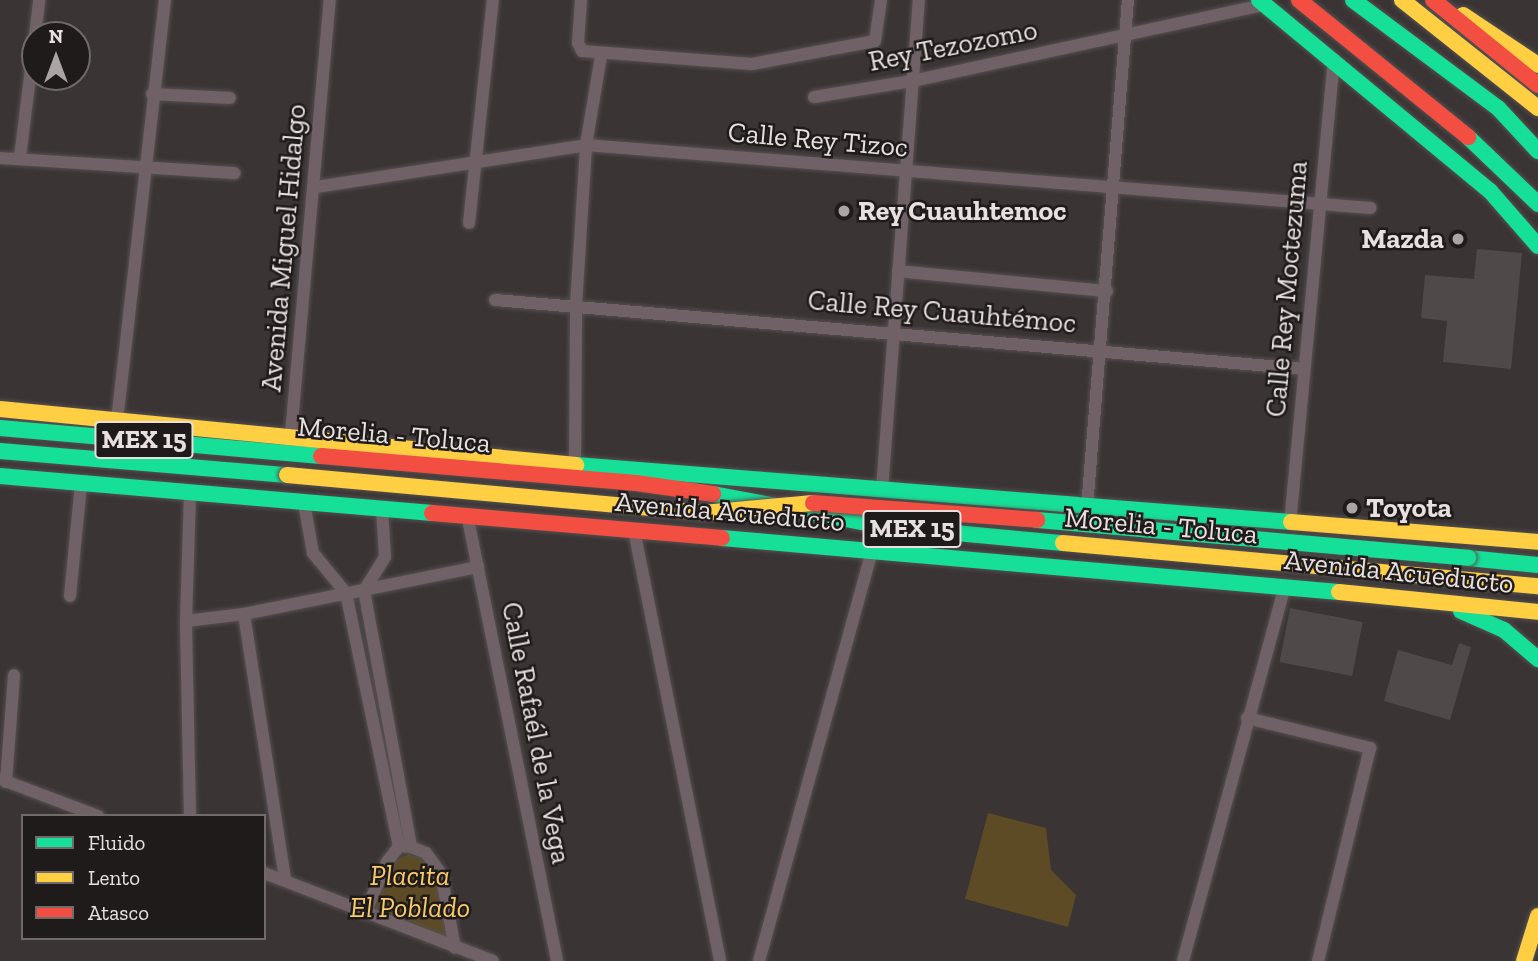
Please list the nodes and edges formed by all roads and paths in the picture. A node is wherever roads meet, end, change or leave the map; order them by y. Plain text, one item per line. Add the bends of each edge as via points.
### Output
1 (39, 0) edge
2 (165, 0) edge
3 (330, 0) edge
4 (493, 0) edge
5 (581, 0) edge
6 (881, 0) edge
7 (919, 0) edge
8 (1128, 0) edge
9 (1299, 0) edge
10 (1353, 0) edge
11 (1402, 0) edge
12 (1436, 0) edge
13 (1470, 0) edge
14 (1262, 2) edge
15 (37, 21) edge
16 (1474, 22) junction
17 (1125, 35) junction
18 (601, 55) junction
19 (1334, 59) junction
20 (1538, 65) edge
21 (912, 81) junction
22 (1538, 85) edge
23 (28, 91) edge
24 (152, 93) junction
25 (814, 97) dead end
26 (230, 98) dead end
27 (1538, 108) edge
28 (586, 145) junction
29 (1538, 151) edge
30 (20, 157) junction
31 (0, 158) edge
32 (475, 159) junction
33 (142, 166) junction
34 (906, 172) junction
35 (235, 173) dead end
36 (316, 187) junction
37 (1110, 187) junction
38 (1319, 203) junction
39 (1538, 204) edge
40 (1370, 208) dead end
41 (469, 223) dead end
42 (1538, 246) edge
43 (898, 271) junction
44 (1108, 291) junction
45 (495, 300) dead end
46 (576, 305) junction
47 (893, 333) junction
48 (1099, 349) junction
49 (1304, 369) junction
50 (0, 409) edge
51 (117, 421) junction
52 (0, 428) edge
53 (290, 445) junction
54 (0, 451) edge
55 (575, 465) junction
56 (287, 475) junction
57 (0, 476) edge
58 (81, 483) junction
59 (882, 490) junction
60 (190, 493) junction
61 (285, 501) junction
62 (304, 503) junction
63 (1087, 508) junction
64 (382, 509) junction
65 (467, 514) junction
66 (1290, 524) junction
67 (635, 530) junction
68 (1538, 530) edge
69 (1451, 536) junction
70 (1538, 542) edge
71 (872, 550) junction
72 (1538, 563) edge
73 (478, 567) junction
74 (1285, 586) junction
75 (1538, 586) edge
76 (363, 590) junction
77 (346, 593) junction
78 (70, 596) dead end
79 (1449, 603) junction
80 (1538, 612) edge
81 (244, 614) junction
82 (186, 621) junction
83 (1538, 659) edge
84 (13, 676) dead end
85 (1247, 718) junction
86 (3, 780) edge
87 (93, 814) edge
88 (190, 814) edge
89 (405, 846) junction
90 (266, 874) edge
91 (285, 880) junction
92 (365, 914) junction
93 (1538, 916) edge
94 (455, 948) junction
95 (494, 961) edge
96 (557, 961) edge
97 (720, 961) edge
98 (759, 961) edge
99 (1183, 961) edge
100 (1318, 961) edge
101 (1524, 961) edge

1 - 15 street
2 - 24 street
3 - 36 street, Avenida Miguel Hidalgo
4 - 32 street
5 - 18 street via 578,43 582,51
6 - 18 street via 875,41 752,64
7 - 21 street
8 - 17 street
9 - 39 main road via 1485,150
10 - 29 main road via 1487,99
11 - 27 main road
12 - 16 main road
12 - 22 main road
13 - 16 main road
14 - 17 street, Rey Tezozomo
14 - 19 main road
16 - 20 main road
17 - 21 street, Rey Tezozomo
17 - 37 street
18 - 28 street
19 - 38 street, Calle Rey Moctezuma
19 - 42 main road via 1490,191
21 - 25 street, Rey Tezozomo
21 - 34 street
23 - 30 street
24 - 26 street
24 - 33 street
28 - 32 street, Calle Rey Tizoc
28 - 34 street, Calle Rey Tizoc
28 - 46 street
30 - 31 street
30 - 33 street
32 - 36 street, Calle Rey Tizoc
32 - 41 street
33 - 35 street
33 - 51 street
34 - 37 street, Calle Rey Tizoc
34 - 43 street
36 - 53 street, Avenida Miguel Hidalgo
37 - 38 street, Calle Rey Tizoc
37 - 44 street
38 - 40 street, Calle Rey Tizoc
38 - 49 street, Calle Rey Moctezuma
43 - 44 street
43 - 47 street
44 - 48 street
45 - 46 street, Calle Rey Cuauhtémoc
46 - 47 street, Calle Rey Cuauhtémoc
46 - 55 street
47 - 48 street, Calle Rey Cuauhtémoc
47 - 59 street
48 - 49 street, Calle Rey Cuauhtémoc
48 - 63 street
49 - 66 street, Calle Rey Moctezuma
50 - 51 main road, Avenida Acueducto
51 - 53 main road, Avenida Acueducto
52 - 53 main road, Morelia - Toluca / MEX 15
53 - 55 main road, Avenida Acueducto
53 - 56 street, Avenida Miguel Hidalgo
53 - 75 main road, Morelia - Toluca / MEX 15, bridge via 636,483 882,526
54 - 56 main road, Morelia - Toluca / MEX 15
55 - 59 main road, Avenida Acueducto
56 - 61 street, Avenida Miguel Hidalgo
56 - 72 main road, Morelia - Toluca / MEX 15, bridge via 703,513 813,503 869,505
57 - 58 main road, Avenida Acueducto
58 - 60 main road, Avenida Acueducto
58 - 78 street
59 - 63 main road, Avenida Acueducto
60 - 61 main road, Avenida Acueducto
60 - 82 street
61 - 62 main road, Avenida Acueducto
62 - 64 main road, Avenida Acueducto
62 - 77 street via 313,553
63 - 66 main road, Avenida Acueducto
64 - 65 main road, Avenida Acueducto
64 - 76 street via 385,557
65 - 67 main road, Avenida Acueducto
65 - 73 street, Calle Rafaél de la Vega
66 - 69 main road, Avenida Acueducto
67 - 71 main road, Avenida Acueducto
67 - 97 street
68 - 69 main road via 1512,536
69 - 70 main road, Avenida Acueducto
71 - 74 main road, Avenida Acueducto
71 - 98 street
73 - 76 street
73 - 96 street, Calle Rafaél de la Vega
74 - 79 main road, Avenida Acueducto
74 - 85 street
76 - 77 street
76 - 89 street
77 - 81 street
77 - 89 street
79 - 80 main road, Avenida Acueducto
79 - 83 main road via 1504,630
81 - 82 street
81 - 91 street
82 - 88 street
84 - 86 street
85 - 99 street
85 - 100 street via 1370,748
86 - 87 street
89 - 92 street via 387,862
89 - 94 street via 426,853 442,874
90 - 91 street
91 - 92 street
92 - 94 street
93 - 101 main road
94 - 95 street

